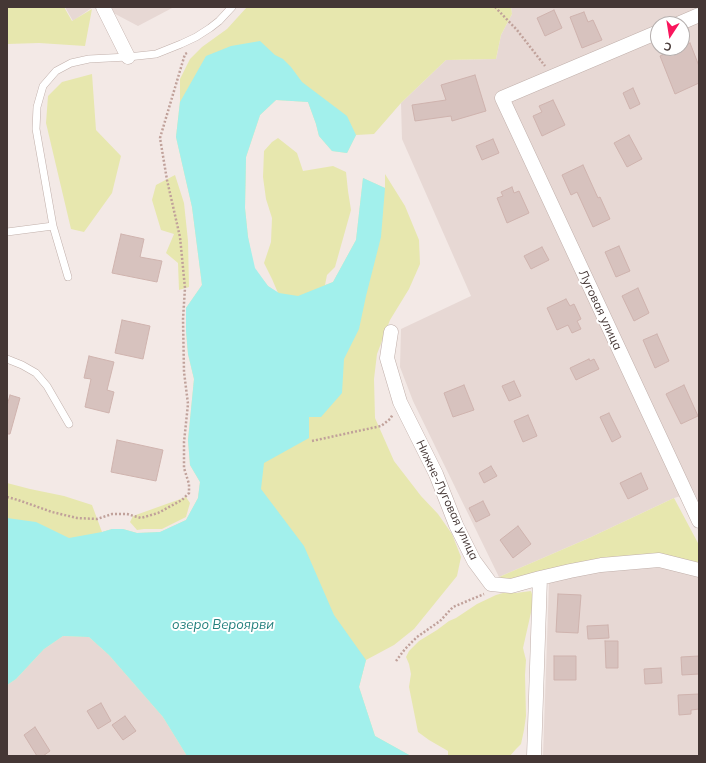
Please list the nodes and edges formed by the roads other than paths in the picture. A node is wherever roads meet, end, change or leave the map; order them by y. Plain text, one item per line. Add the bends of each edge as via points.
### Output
1 (103, 7) edge
2 (232, 7) edge
3 (650, 35) edge
4 (128, 57) junction
5 (52, 226) junction
6 (7, 232) edge
7 (68, 276) dead end
8 (391, 332) dead end
9 (7, 359) edge
10 (69, 424) dead end
11 (699, 521) edge
12 (699, 570) edge
13 (540, 578) junction
14 (534, 756) edge

1 - 4 street
2 - 4 lane via 219,21 196,37 156,54
3 - 11 street, Луговая улица via 502,98
4 - 5 lane via 89,59 71,63 56,72 43,86 37,106 36,129
5 - 6 lane
5 - 7 lane
8 - 13 street, Нижне-Луговая улица via 387,358 400,402 436,474 474,561 491,584 512,586
9 - 10 lane via 36,373 47,386
12 - 13 street, Нижне-Луговая улица via 659,560 601,565
13 - 14 street

